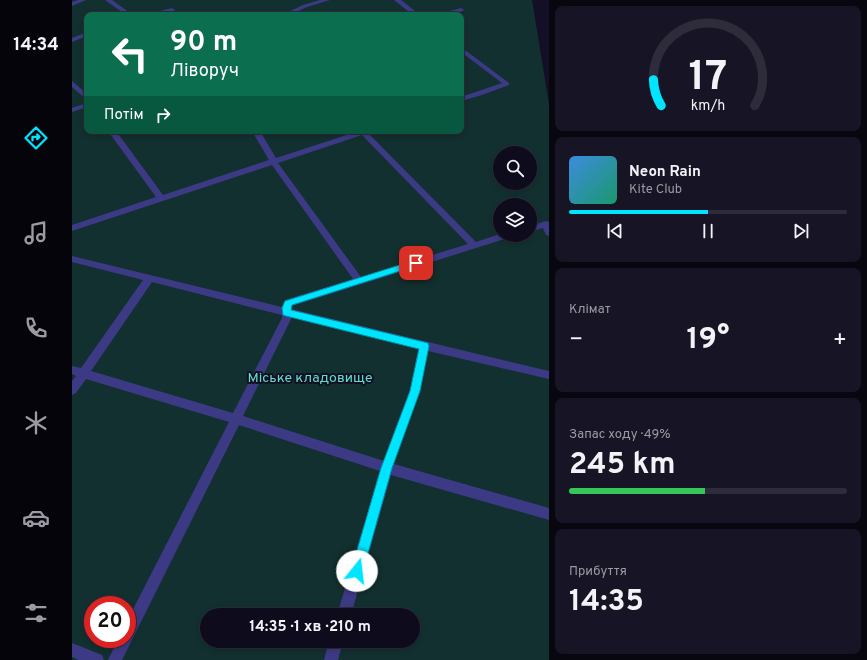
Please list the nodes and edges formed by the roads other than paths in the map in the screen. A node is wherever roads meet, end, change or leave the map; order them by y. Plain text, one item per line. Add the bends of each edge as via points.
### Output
1 (83, 0) edge
2 (108, 0) edge
3 (327, 0) edge
4 (397, 0) edge
5 (72, 4) edge
6 (172, 10) dead end
7 (461, 10) dead end
8 (126, 12) edge
9 (162, 12) edge
10 (292, 12) edge
11 (413, 12) edge
12 (451, 12) edge
13 (84, 35) edge
14 (72, 40) edge
15 (464, 50) edge
16 (72, 83) edge
17 (84, 95) edge
18 (464, 98) edge
19 (84, 106) edge
20 (72, 110) edge
21 (114, 134) edge
22 (258, 134) edge
23 (356, 134) edge
24 (368, 134) edge
25 (274, 162) junction
26 (161, 198) junction
27 (537, 227) edge
28 (72, 228) edge
29 (549, 233) edge
30 (493, 239) edge
31 (474, 245) junction
32 (72, 259) edge
33 (149, 279) junction
34 (360, 281) junction
35 (286, 312) junction
36 (424, 346) junction
37 (78, 372) edge
38 (549, 374) edge
39 (72, 390) edge
40 (236, 418) junction
41 (387, 468) junction
42 (549, 514) edge
43 (346, 608) edge
44 (136, 618) edge
45 (121, 648) edge
46 (334, 648) edge
47 (72, 650) edge
48 (97, 660) edge
49 (115, 660) edge
50 (331, 660) edge

1 - 5 lane
2 - 8 lane
3 - 10 lane
4 - 11 lane
6 - 9 lane
7 - 12 lane
13 - 14 lane
15 - 18 lane via 507,84
16 - 17 lane
19 - 20 lane
21 - 26 lane
22 - 25 lane
23 - 25 lane
24 - 31 lane
25 - 26 lane
25 - 34 lane
26 - 28 lane
27 - 29 lane via 546,224
30 - 31 lane
31 - 34 lane
32 - 33 lane
33 - 35 lane
33 - 37 lane
34 - 35 lane via 288,303
35 - 36 lane
35 - 40 lane via 287,318
36 - 38 lane
36 - 41 lane via 415,391
37 - 39 lane
37 - 40 lane
40 - 41 lane
40 - 44 lane
41 - 42 lane
41 - 43 lane
45 - 49 lane
46 - 50 lane
47 - 48 lane

